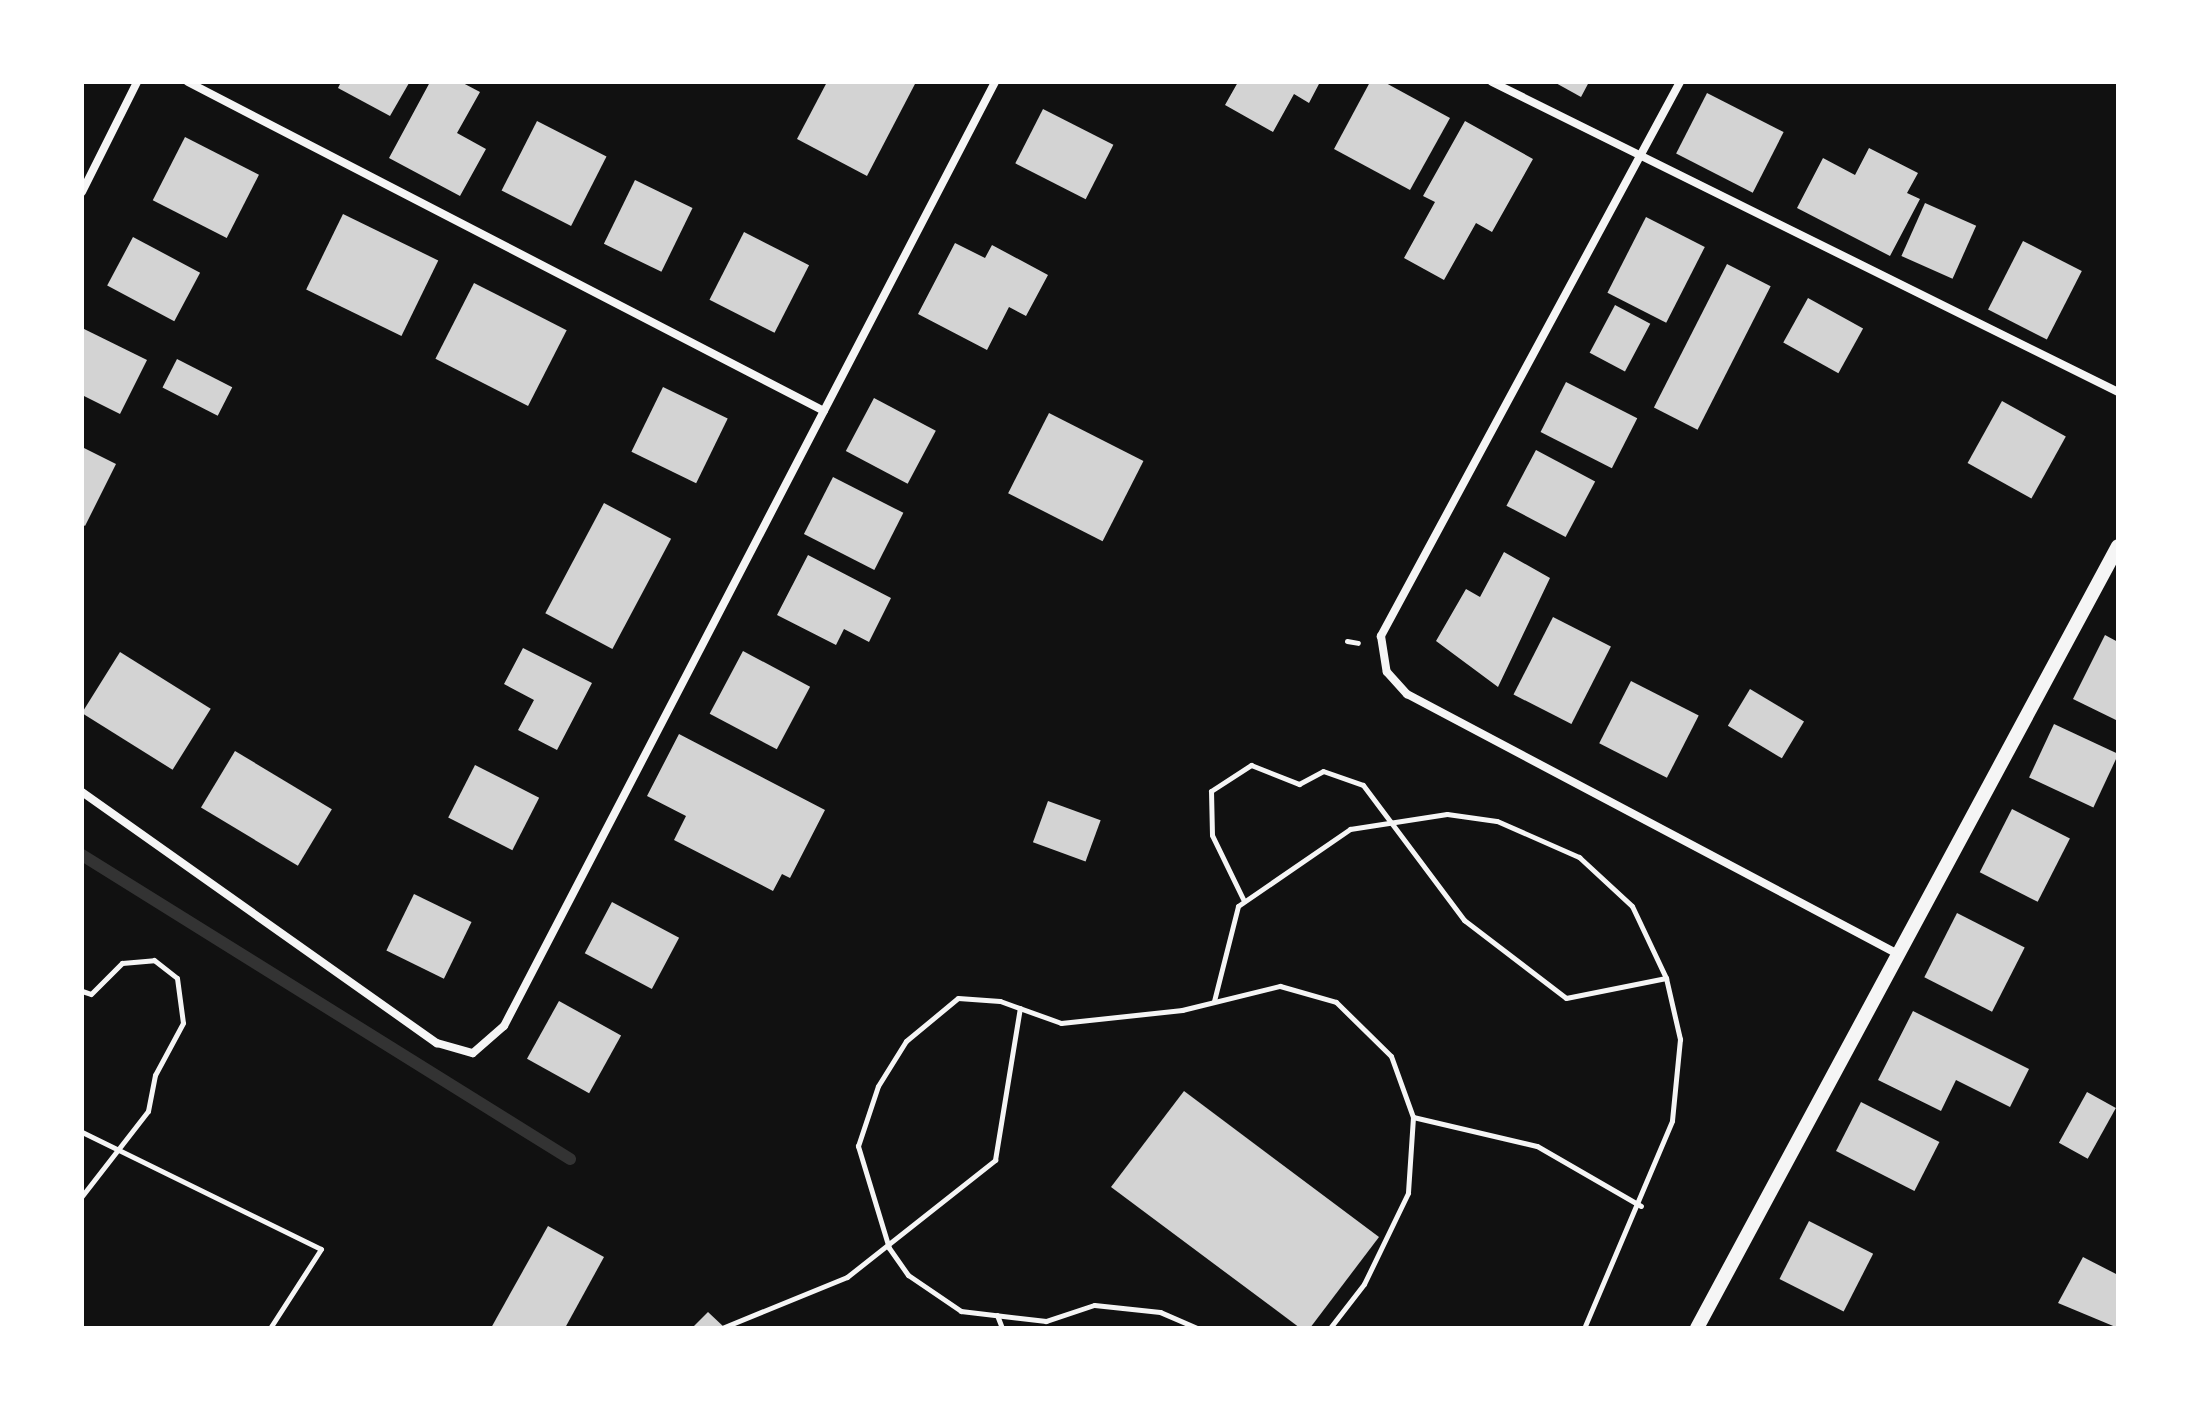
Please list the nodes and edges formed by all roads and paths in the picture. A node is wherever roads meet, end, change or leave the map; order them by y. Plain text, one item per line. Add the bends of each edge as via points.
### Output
1 (137, 82) edge
2 (188, 82) edge
3 (995, 82) edge
4 (1492, 82) edge
5 (1680, 82) edge
6 (1642, 155) junction
7 (82, 192) edge
8 (2118, 392) edge
9 (824, 411) junction
10 (2118, 546) edge
11 (82, 792) edge
12 (1390, 823) junction
13 (1244, 901) junction
14 (1896, 953) junction
15 (1666, 978) junction
16 (82, 991) edge
17 (1214, 1002) junction
18 (1020, 1008) junction
19 (1413, 1117) junction
20 (82, 1132) edge
21 (119, 1148) junction
22 (82, 1196) edge
23 (1641, 1206) junction
24 (889, 1248) junction
25 (997, 1315) junction
26 (270, 1328) edge
27 (722, 1328) edge
28 (1002, 1328) edge
29 (1197, 1328) edge
30 (1330, 1328) edge
31 (1584, 1328) edge
32 (1697, 1328) edge

1 - 7 street
2 - 9 street
3 - 9 street
4 - 6 street
5 - 6 street
6 - 8 street
6 - 14 street via 1381,636 1387,672 1407,694
9 - 11 street via 504,1026 473,1053 437,1043
10 - 14 street
12 - 13 path via 1350,829
12 - 13 path via 1363,785 1323,771 1299,784 1251,765 1211,791 1212,835
12 - 15 path via 1447,814 1497,821 1579,857 1632,906
12 - 15 path via 1464,920 1566,998
13 - 17 path
14 - 32 street
15 - 23 path via 1680,1039 1672,1121
16 - 21 path via 91,994 122,963 154,960 177,978 183,1023 155,1075 148,1111
17 - 18 path via 1061,1023
17 - 19 path via 1280,986 1336,1002 1391,1056
18 - 24 path via 995,1160
18 - 24 path via 958,998 906,1041 878,1086 858,1146
19 - 23 path via 1537,1146
19 - 30 path via 1408,1193 1364,1284
20 - 21 path
21 - 22 path
21 - 26 path via 321,1249
23 - 31 path
24 - 25 path via 908,1275 961,1311
24 - 27 path via 847,1277
25 - 28 path
25 - 29 path via 1046,1321 1094,1305 1160,1312

